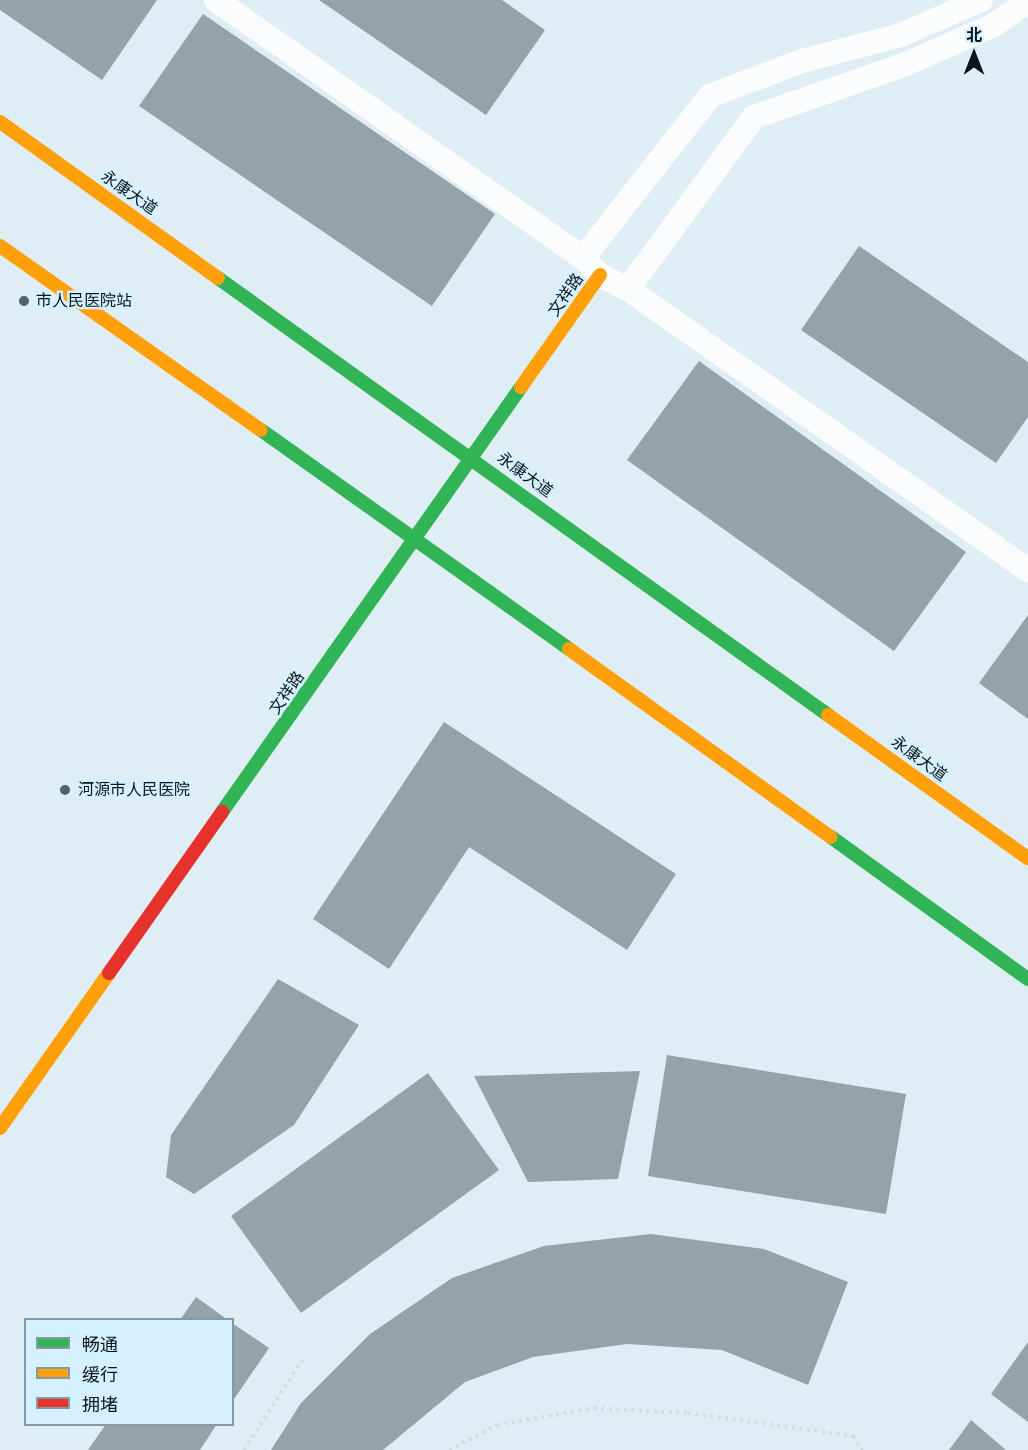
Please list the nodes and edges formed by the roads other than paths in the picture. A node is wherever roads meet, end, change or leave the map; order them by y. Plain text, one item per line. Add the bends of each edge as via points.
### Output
1 (216, 0) edge
2 (981, 0) edge
3 (1028, 1) edge
4 (0, 122) edge
5 (0, 246) edge
6 (583, 258) junction
7 (600, 275) junction
8 (628, 289) junction
9 (472, 457) junction
10 (415, 538) junction
11 (1028, 570) edge
12 (1028, 858) edge
13 (1028, 979) edge
14 (0, 1128) edge

1 - 6 street
2 - 6 street via 901,35 802,61 710,96
3 - 8 street via 994,25 906,64 754,117
4 - 9 main road, 永康大道
5 - 10 main road
6 - 7 street
7 - 8 street
7 - 9 main road, 文祥路
8 - 11 street
9 - 10 main road, 文祥路
9 - 12 main road, 永康大道
10 - 13 main road
10 - 14 main road, 文祥路

